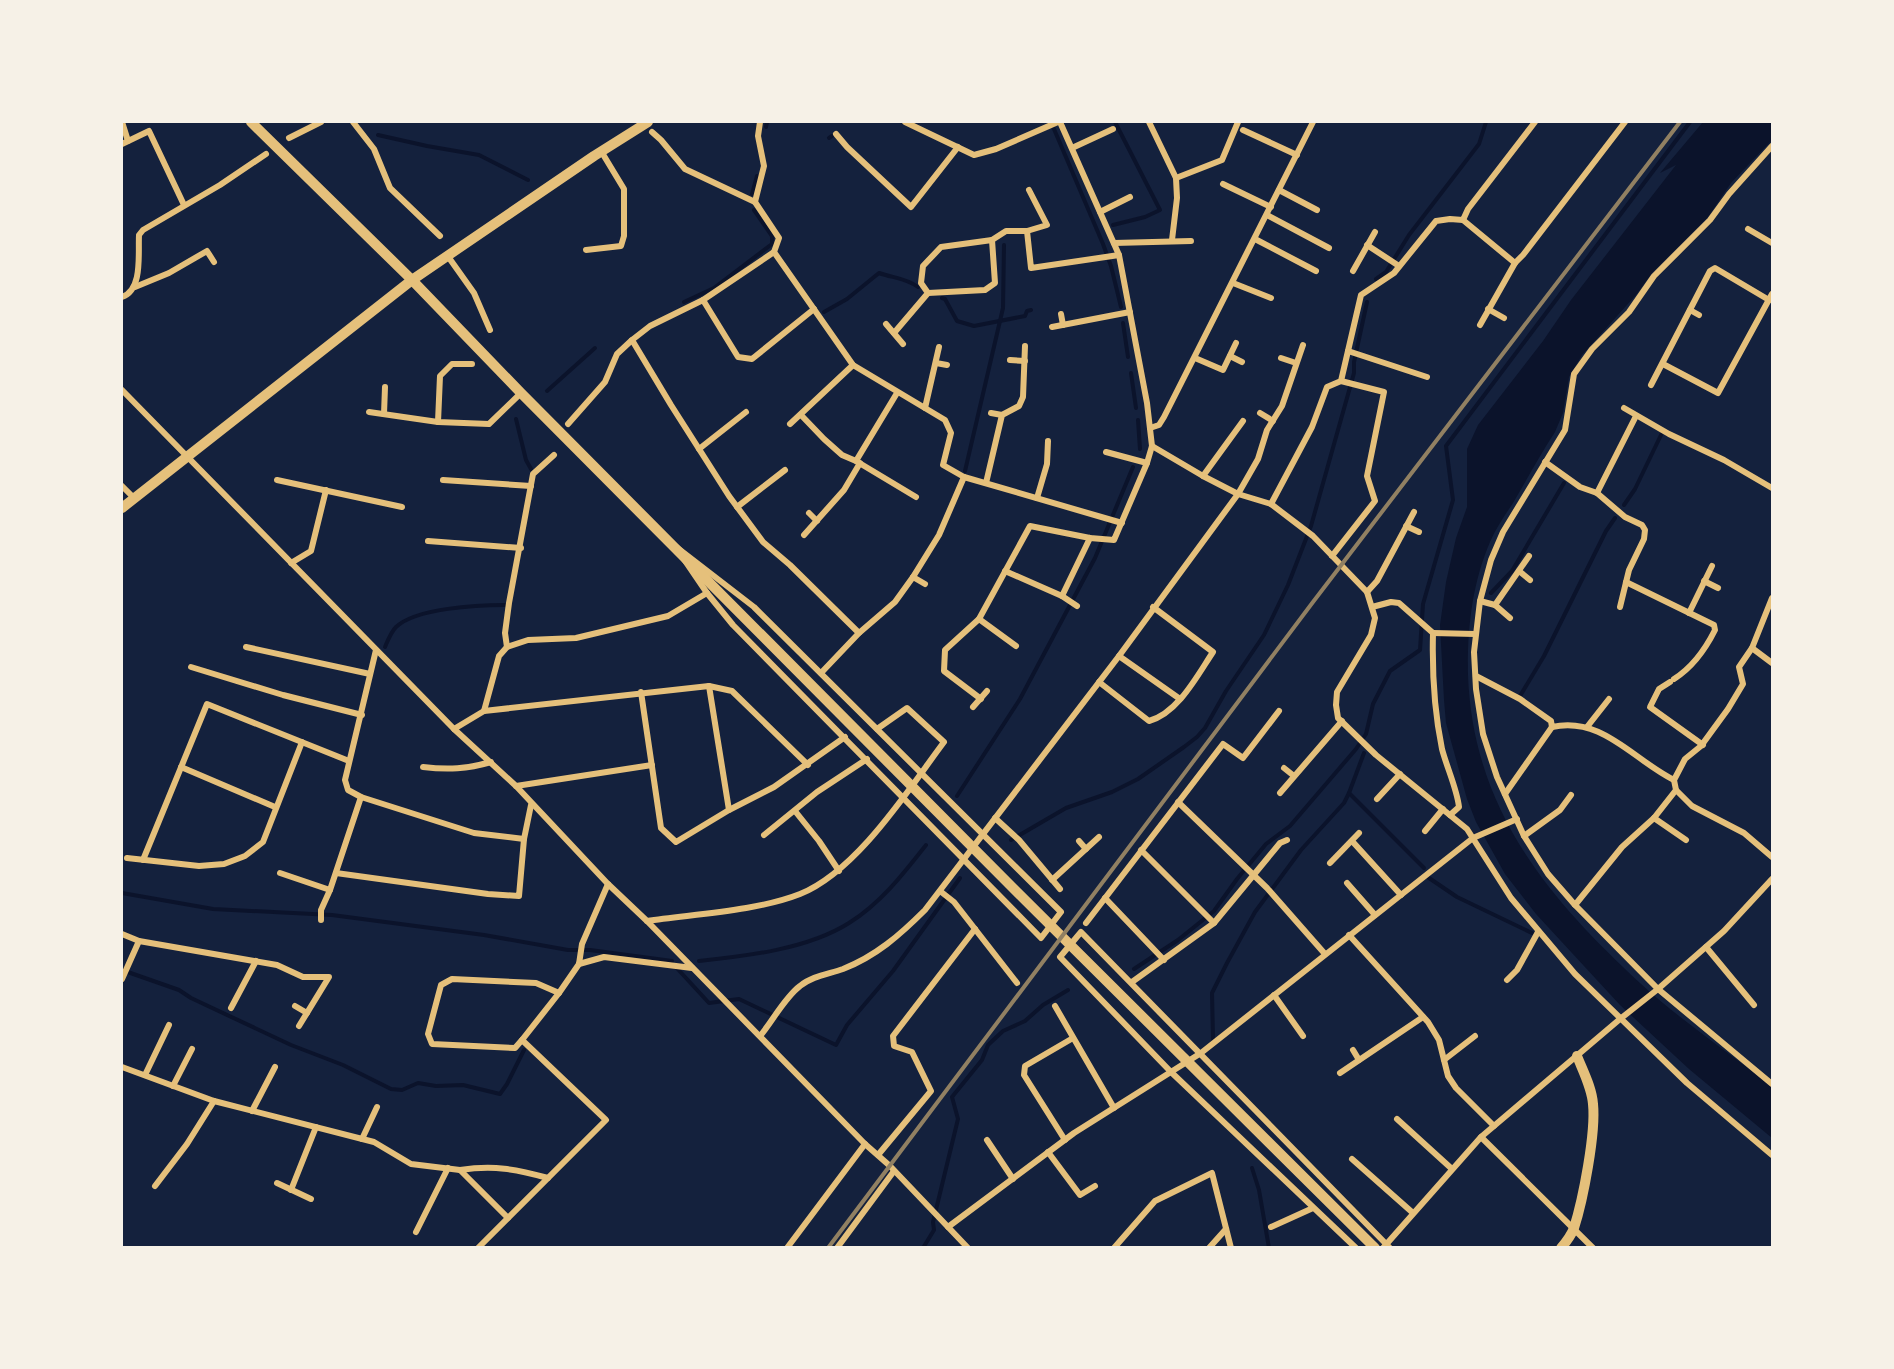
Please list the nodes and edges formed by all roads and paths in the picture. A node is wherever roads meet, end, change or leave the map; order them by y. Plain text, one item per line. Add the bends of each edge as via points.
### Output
1 (122, 122) edge
2 (251, 122) edge
3 (321, 122) edge
4 (353, 122) edge
5 (760, 122) edge
6 (905, 122) edge
7 (1059, 122) edge
8 (1149, 122) edge
9 (1238, 122) edge
10 (1313, 122) edge
11 (1535, 122) edge
12 (1625, 122) edge
13 (635, 125) edge
14 (650, 127) edge
15 (1113, 129) dead end
16 (1243, 130) dead end
17 (836, 134) dead end
18 (289, 138) dead end
19 (125, 142) edge
20 (1773, 146) edge
21 (847, 147) junction
22 (958, 147) junction
23 (1072, 148) junction
24 (601, 151) junction
25 (841, 152) dead end
26 (266, 154) dead end
27 (1297, 155) junction
28 (1176, 178) junction
29 (1222, 184) dead end
30 (1029, 190) dead end
31 (1279, 190) junction
32 (1130, 198) dead end
33 (755, 202) junction
34 (183, 205) junction
35 (1271, 207) junction
36 (1317, 210) dead end
37 (1100, 212) junction
38 (1267, 215) junction
39 (1463, 220) junction
40 (1748, 229) dead end
41 (1027, 231) junction
42 (1375, 232) dead end
43 (440, 236) dead end
44 (1255, 238) junction
45 (992, 240) junction
46 (1172, 240) junction
47 (1191, 241) dead end
48 (1114, 243) junction
49 (1773, 243) edge
50 (1367, 245) junction
51 (1329, 248) dead end
52 (586, 250) dead end
53 (774, 252) junction
54 (447, 255) junction
55 (1118, 255) junction
56 (214, 262) dead end
57 (1394, 263) junction
58 (1515, 263) junction
59 (1316, 271) dead end
60 (1353, 272) dead end
61 (412, 280) junction
62 (1233, 283) junction
63 (135, 287) junction
64 (928, 293) junction
65 (122, 297) edge
66 (1771, 297) edge
67 (1271, 298) dead end
68 (703, 300) junction
69 (814, 309) junction
70 (1488, 309) junction
71 (1690, 310) junction
72 (1130, 312) junction
73 (1061, 314) dead end
74 (1699, 315) dead end
75 (1504, 318) dead end
76 (886, 324) dead end
77 (1063, 325) junction
78 (1480, 325) dead end
79 (1052, 327) dead end
80 (490, 330) dead end
81 (894, 333) junction
82 (632, 340) junction
83 (1236, 343) dead end
84 (903, 344) dead end
85 (1303, 345) dead end
86 (1025, 346) dead end
87 (939, 347) dead end
88 (1354, 354) junction
89 (1230, 356) junction
90 (1195, 358) junction
91 (1281, 358) dead end
92 (1010, 360) dead end
93 (1025, 361) junction
94 (1242, 362) dead end
95 (936, 363) junction
96 (1296, 363) junction
97 (472, 364) dead end
98 (1663, 364) junction
99 (853, 365) junction
100 (947, 365) dead end
101 (1427, 377) dead end
102 (1341, 381) junction
103 (1651, 385) dead end
104 (384, 387) dead end
105 (122, 390) edge
106 (521, 393) junction
107 (897, 393) junction
108 (925, 408) junction
109 (1624, 408) dead end
110 (369, 412) dead end
111 (746, 412) dead end
112 (991, 413) dead end
113 (1260, 413) dead end
114 (384, 414) junction
115 (801, 415) junction
116 (1002, 415) junction
117 (1636, 416) junction
118 (1243, 421) dead end
119 (1273, 421) junction
120 (438, 422) junction
121 (568, 424) dead end
122 (790, 424) dead end
123 (1150, 428) junction
124 (1048, 441) dead end
125 (1152, 446) junction
126 (699, 448) junction
127 (1106, 452) dead end
128 (554, 455) dead end
129 (186, 457) junction
130 (858, 462) junction
131 (1545, 462) junction
132 (1145, 463) junction
133 (785, 470) dead end
134 (1203, 476) junction
135 (964, 477) junction
136 (277, 480) dead end
137 (443, 480) dead end
138 (986, 483) junction
139 (122, 486) edge
140 (531, 486) junction
141 (1773, 488) edge
142 (326, 490) junction
143 (1597, 493) junction
144 (1238, 494) junction
145 (916, 497) dead end
146 (134, 498) junction
147 (1037, 498) junction
148 (1271, 504) junction
149 (402, 507) dead end
150 (737, 507) junction
151 (122, 508) edge
152 (1414, 512) dead end
153 (809, 513) dead end
154 (817, 521) junction
155 (1122, 523) junction
156 (1406, 526) junction
157 (1419, 532) dead end
158 (804, 536) dead end
159 (1090, 538) junction
160 (428, 541) dead end
161 (675, 546) junction
162 (520, 548) junction
163 (1332, 556) junction
164 (1529, 556) dead end
165 (291, 563) junction
166 (1712, 566) dead end
167 (1519, 571) junction
168 (1005, 572) junction
169 (913, 577) junction
170 (1530, 580) dead end
171 (1704, 581) junction
172 (1626, 582) junction
173 (925, 584) dead end
174 (1718, 588) dead end
175 (1367, 592) junction
176 (707, 593) junction
177 (1062, 596) junction
178 (1773, 598) edge
179 (1480, 601) junction
180 (1495, 605) junction
181 (1077, 606) dead end
182 (1153, 607) junction
183 (1372, 607) junction
184 (1620, 607) dead end
185 (1689, 614) junction
186 (1510, 618) dead end
187 (979, 619) junction
188 (859, 633) junction
189 (1433, 633) junction
190 (1475, 634) junction
191 (507, 646) junction
192 (1016, 646) dead end
193 (246, 647) dead end
194 (1752, 648) junction
195 (376, 650) junction
196 (1119, 656) junction
197 (1773, 663) edge
198 (191, 667) dead end
199 (821, 673) junction
200 (370, 674) junction
201 (1476, 676) junction
202 (1099, 682) junction
203 (709, 686) junction
204 (987, 691) dead end
205 (641, 692) junction
206 (981, 699) junction
207 (1180, 699) junction
208 (1609, 699) dead end
209 (973, 707) dead end
210 (484, 711) junction
211 (1279, 711) dead end
212 (362, 715) junction
213 (1342, 721) junction
214 (1552, 727) junction
215 (1587, 727) junction
216 (454, 729) junction
217 (877, 729) junction
218 (844, 737) junction
219 (302, 742) junction
220 (1703, 745) junction
221 (867, 759) junction
222 (349, 761) junction
223 (491, 762) junction
224 (652, 765) junction
225 (808, 765) junction
226 (181, 767) junction
227 (423, 767) dead end
228 (1284, 768) dead end
229 (921, 772) junction
230 (1400, 774) junction
231 (1294, 776) junction
232 (1674, 780) junction
233 (516, 786) junction
234 (1676, 790) junction
235 (1280, 793) dead end
236 (1505, 794) junction
237 (1571, 795) dead end
238 (903, 796) junction
239 (361, 797) junction
240 (1377, 799) dead end
241 (1178, 802) junction
242 (531, 805) junction
243 (275, 807) junction
244 (1443, 809) junction
245 (729, 810) junction
246 (795, 812) junction
247 (1450, 815) junction
248 (995, 818) junction
249 (1654, 818) junction
250 (1516, 819) junction
251 (1425, 831) dead end
252 (1359, 833) dead end
253 (983, 834) junction
254 (764, 835) dead end
255 (1524, 836) junction
256 (1099, 837) dead end
257 (1473, 838) junction
258 (525, 839) junction
259 (1287, 840) dead end
260 (1686, 840) dead end
261 (1079, 841) dead end
262 (1352, 841) junction
263 (1086, 849) junction
264 (1141, 850) junction
265 (1773, 857) edge
266 (127, 858) dead end
267 (143, 860) junction
268 (963, 860) junction
269 (1330, 863) dead end
270 (838, 871) junction
271 (280, 873) dead end
272 (336, 873) junction
273 (1251, 873) junction
274 (1773, 879) edge
275 (1052, 880) junction
276 (1347, 883) dead end
277 (608, 884) junction
278 (1060, 889) dead end
279 (330, 890) junction
280 (941, 892) junction
281 (1401, 895) junction
282 (1105, 898) junction
283 (1575, 905) junction
284 (1374, 915) junction
285 (321, 920) dead end
286 (646, 921) junction
287 (1212, 921) junction
288 (1086, 924) dead end
289 (975, 929) junction
290 (1538, 932) junction
291 (122, 934) edge
292 (1349, 936) junction
293 (139, 941) junction
294 (1706, 947) junction
295 (1325, 954) junction
296 (1164, 960) junction
297 (256, 961) junction
298 (579, 964) junction
299 (692, 968) junction
300 (122, 978) edge
301 (1507, 980) dead end
302 (1132, 982) junction
303 (1017, 983) dead end
304 (1658, 990) junction
305 (559, 993) junction
306 (1274, 995) junction
307 (1754, 1005) dead end
308 (295, 1006) dead end
309 (1055, 1006) dead end
310 (231, 1008) dead end
311 (307, 1013) junction
312 (1423, 1017) junction
313 (1620, 1019) junction
314 (169, 1025) dead end
315 (299, 1026) dead end
316 (1303, 1035) dead end
317 (760, 1036) junction
318 (1475, 1036) dead end
319 (1073, 1038) junction
320 (522, 1040) junction
321 (192, 1049) dead end
322 (1353, 1050) dead end
323 (1201, 1053) junction
324 (1577, 1056) junction
325 (1359, 1060) junction
326 (1444, 1060) junction
327 (122, 1067) edge
328 (275, 1068) dead end
329 (1172, 1072) junction
330 (1340, 1073) dead end
331 (145, 1076) junction
332 (1773, 1084) edge
333 (173, 1086) junction
334 (214, 1101) junction
335 (377, 1107) dead end
336 (1114, 1108) junction
337 (252, 1111) junction
338 (1397, 1119) dead end
339 (1494, 1126) junction
340 (316, 1127) junction
341 (1481, 1137) junction
342 (362, 1139) junction
343 (987, 1140) dead end
344 (1065, 1140) junction
345 (865, 1144) junction
346 (1048, 1152) junction
347 (878, 1155) junction
348 (1773, 1155) edge
349 (1352, 1159) dead end
350 (448, 1168) junction
351 (1452, 1169) junction
352 (460, 1170) junction
353 (894, 1171) junction
354 (548, 1178) junction
355 (1012, 1179) junction
356 (277, 1183) dead end
357 (154, 1186) dead end
358 (1095, 1186) dead end
359 (291, 1190) junction
360 (311, 1199) dead end
361 (1313, 1208) junction
362 (1413, 1213) junction
363 (508, 1218) junction
364 (948, 1227) junction
365 (1271, 1227) dead end
366 (1226, 1229) junction
367 (1574, 1229) junction
368 (416, 1232) dead end
369 (1386, 1246) edge
370 (478, 1248) edge
371 (787, 1248) edge
372 (837, 1248) edge
373 (968, 1248) edge
374 (1114, 1248) edge
375 (1209, 1248) edge
376 (1231, 1248) edge
377 (1356, 1248) edge
378 (1375, 1248) edge
379 (1561, 1248) edge
380 (1593, 1248) edge

1 - 19 street
2 - 61 street
3 - 18 street
4 - 43 street via 374,149 390,188
5 - 33 street via 758,136 764,166
6 - 22 street
7 - 22 street via 974,155
7 - 23 street
8 - 28 street
9 - 28 street via 1222,160
10 - 27 street
11 - 39 street
12 - 58 street
13 - 14 street
13 - 24 street
14 - 33 street via 685,169
15 - 23 street
16 - 27 street
17 - 21 street
19 - 34 street via 149,131
20 - 131 street via 1592,349 1574,374 1565,430
21 - 22 street via 911,207
21 - 25 street
23 - 37 street
24 - 52 street via 624,189 624,236 621,246
24 - 54 street
26 - 34 street
27 - 31 street
28 - 46 street
29 - 35 street
30 - 41 street via 1047,225
31 - 35 street
31 - 36 street
32 - 37 street
33 - 53 street via 779,238
34 - 63 street via 139,235
35 - 38 street
37 - 48 street
38 - 44 street
38 - 51 street
39 - 57 street via 1436,221
39 - 58 street
40 - 49 street
41 - 45 street via 1006,231
41 - 55 street via 1031,268
42 - 50 street
44 - 59 street
44 - 62 street
45 - 64 street via 941,247 923,266 921,283
45 - 64 street via 995,284 985,290
46 - 47 street
46 - 48 street
48 - 55 street
50 - 57 street
50 - 60 street
53 - 68 street
53 - 69 street
54 - 61 street
54 - 80 street via 474,293
55 - 72 street
56 - 63 street via 207,250 169,273
57 - 88 street via 1394,273 1361,295
58 - 70 street
61 - 106 street
61 - 129 street
62 - 67 street
62 - 90 street
63 - 65 street
64 - 81 street
66 - 71 street via 1716,268 1710,270
66 - 98 street via 1718,393
68 - 69 street via 738,357 752,358
68 - 82 street via 650,326
69 - 99 street
70 - 75 street
70 - 78 street
71 - 74 street
71 - 98 street
72 - 77 street
72 - 123 street
73 - 77 street
76 - 81 street
77 - 79 street
81 - 84 street
82 - 121 street via 617,354 605,382
82 - 126 street
83 - 89 street
85 - 96 street
86 - 93 street
87 - 95 street
88 - 101 street
88 - 102 street
89 - 90 street via 1223,370
89 - 94 street
90 - 123 street via 1164,417
91 - 96 street
92 - 93 street
93 - 116 street via 1023,397 1019,406
95 - 100 street
95 - 108 street
96 - 119 street
97 - 120 street via 452,364 440,376
98 - 103 street
99 - 107 street
99 - 115 street
102 - 148 street via 1327,387 1312,427
102 - 163 street via 1384,392 1367,476 1375,501
104 - 114 street
105 - 129 street
106 - 120 street via 489,424
106 - 161 street
107 - 108 street
107 - 130 street
108 - 135 street via 945,420 951,433 943,465
109 - 117 street
110 - 114 street
111 - 126 street
112 - 116 street
113 - 119 street
114 - 120 street
115 - 122 street
115 - 130 street via 842,455
116 - 138 street
117 - 141 street
117 - 143 street
118 - 134 street
119 - 144 street
123 - 125 street
124 - 147 street via 1047,464
125 - 132 street
125 - 134 street
126 - 150 street
127 - 132 street
128 - 140 street via 533,474
129 - 146 street
129 - 165 street
130 - 145 street
130 - 154 street via 844,490
131 - 143 street via 1580,487
131 - 179 street via 1503,532
132 - 155 street
133 - 150 street
134 - 144 street
135 - 138 street
135 - 169 street via 939,535
136 - 142 street
137 - 140 street
138 - 147 street
139 - 146 street
140 - 162 street
142 - 149 street
142 - 165 street via 311,551
143 - 172 street via 1646,530
144 - 148 street
144 - 182 street
146 - 151 street
147 - 155 street
148 - 163 street
150 - 188 street via 763,542
152 - 156 street
153 - 154 street
154 - 158 street
155 - 159 street via 1114,540
156 - 157 street
156 - 175 street
159 - 168 street via 1030,526
159 - 177 street
160 - 162 street
161 - 176 street
161 - 199 street via 754,607
161 - 378 street
162 - 191 street via 505,633
163 - 175 street
164 - 167 street
165 - 195 street
166 - 171 street
167 - 170 street
167 - 180 street
168 - 177 street
168 - 187 street
169 - 173 street
169 - 188 street via 895,602
171 - 174 street
171 - 185 street
172 - 184 street
172 - 185 street
175 - 183 street
176 - 191 street via 668,616 576,638 528,640
176 - 218 street via 733,626
177 - 181 street
178 - 194 street
179 - 180 street
179 - 190 street
180 - 186 street
182 - 196 street
182 - 207 street via 1213,652
183 - 189 street via 1399,603
183 - 213 street via 1375,618 1371,635 1337,692 1338,718
185 - 220 street via 1714,625 1715,630 1694,663 1659,689 1650,707
187 - 192 street
187 - 206 street via 945,650 944,671
188 - 199 street
189 - 190 street
189 - 247 street via 1437,718 1449,775 1458,796 1459,807
190 - 201 street
191 - 210 street via 499,656
193 - 200 street
194 - 197 street
194 - 220 street via 1739,667 1743,684
195 - 200 street
195 - 216 street
196 - 202 street
196 - 207 street
198 - 212 street
199 - 217 street
200 - 212 street
201 - 214 street via 1520,699 1551,721
201 - 236 street via 1483,734
202 - 207 street via 1149,721 1159,718
202 - 248 street
203 - 205 street
203 - 225 street via 732,691
203 - 245 street
204 - 206 street
205 - 210 street
205 - 224 street
206 - 209 street
208 - 215 street
210 - 216 street
211 - 241 street via 1243,758 1223,744
212 - 222 street
213 - 230 street
213 - 231 street
214 - 215 street
214 - 236 street
215 - 232 street via 1608,736
216 - 223 street
217 - 229 street
217 - 229 street via 907,708 944,742
218 - 221 street
218 - 225 street
219 - 222 street
219 - 226 street via 207,704
219 - 243 street
220 - 232 street via 1685,759
221 - 238 street
221 - 246 street via 817,792
222 - 239 street via 345,780 348,790
223 - 227 street via 448,770
223 - 233 street
224 - 233 street
224 - 245 street via 662,828 676,842
225 - 245 street
226 - 243 street
226 - 267 street
228 - 231 street
229 - 238 street
229 - 253 street
230 - 240 street
230 - 244 street
231 - 235 street
232 - 234 street
233 - 242 street
234 - 249 street
234 - 265 street via 1692,806 1744,833
236 - 250 street
237 - 255 street via 1560,810
238 - 268 street
238 - 270 street
239 - 258 street via 474,832
239 - 272 street
241 - 264 street
241 - 273 street
242 - 258 street
242 - 277 street
243 - 267 street via 263,842 245,856 224,864 199,866
244 - 247 street
244 - 251 street
246 - 254 street
246 - 270 street
247 - 257 street
248 - 253 street
248 - 275 street
249 - 260 street
249 - 283 street via 1622,847
250 - 255 street
250 - 257 street
252 - 262 street
253 - 268 street
253 - 268 street via 1061,912 1041,938
255 - 283 street via 1548,874
256 - 263 street
257 - 281 street
257 - 290 street via 1510,898
258 - 272 street via 519,896
259 - 273 street
261 - 263 street
262 - 269 street
262 - 281 street
263 - 275 street
264 - 282 street
264 - 287 street
266 - 267 street
268 - 280 street
270 - 286 street via 811,889 784,899
271 - 279 street
272 - 279 street
273 - 287 street
273 - 295 street
274 - 294 street
275 - 278 street
276 - 284 street
277 - 286 street
277 - 298 street via 582,944
279 - 285 street
280 - 289 street
280 - 317 street via 903,933 879,951 799,986
281 - 284 street
282 - 288 street
282 - 296 street
283 - 304 street
284 - 292 street
286 - 299 street
287 - 296 street
289 - 303 street
289 - 347 street via 893,1035 894,1046 912,1052 931,1091
290 - 301 street
290 - 313 street
291 - 293 street
292 - 295 street
292 - 312 street
293 - 297 street
293 - 300 street
294 - 304 street
294 - 307 street
295 - 306 street
296 - 302 street
297 - 310 street
297 - 311 street via 278,964 303,976 329,977
298 - 299 street via 604,957
298 - 305 street
299 - 317 street
302 - 323 street
302 - 329 street via 1082,932 1060,957
304 - 313 street
304 - 332 street
305 - 320 street
305 - 320 street via 536,983 452,979 441,985 428,1034 432,1044 515,1048
306 - 316 street
306 - 323 street
308 - 311 street
309 - 319 street
311 - 315 street
312 - 325 street
312 - 326 street via 1439,1040
313 - 324 street
313 - 348 street via 1687,1083
314 - 331 street
317 - 345 street
318 - 326 street
319 - 336 street
319 - 344 street via 1026,1066 1024,1076
320 - 354 street via 606,1120
321 - 333 street
322 - 325 street
323 - 329 street
323 - 369 street
324 - 339 street
324 - 367 street via 1593,1104 1593,1128
325 - 330 street
326 - 339 street via 1456,1088
327 - 331 street
328 - 337 street
329 - 336 street
329 - 361 street
331 - 333 street
333 - 334 street
334 - 337 street
334 - 357 street
335 - 342 street
336 - 344 street
337 - 340 street
338 - 351 street
339 - 341 street
340 - 342 street
340 - 359 street
341 - 351 street
341 - 367 street
342 - 350 street via 411,1164
343 - 355 street
344 - 346 street
345 - 347 street
345 - 371 street
346 - 355 street
346 - 358 street via 1080,1195
347 - 353 street
349 - 362 street
350 - 352 street
350 - 368 street
351 - 362 street
352 - 354 street via 514,1168
352 - 363 street
353 - 364 street
353 - 372 street
354 - 363 street
355 - 364 street
356 - 359 street
359 - 360 street
361 - 365 street
361 - 377 street
362 - 369 street
363 - 370 street
364 - 373 street
366 - 374 street via 1212,1173 1155,1201
366 - 375 street
366 - 376 street
367 - 379 street
367 - 380 street

